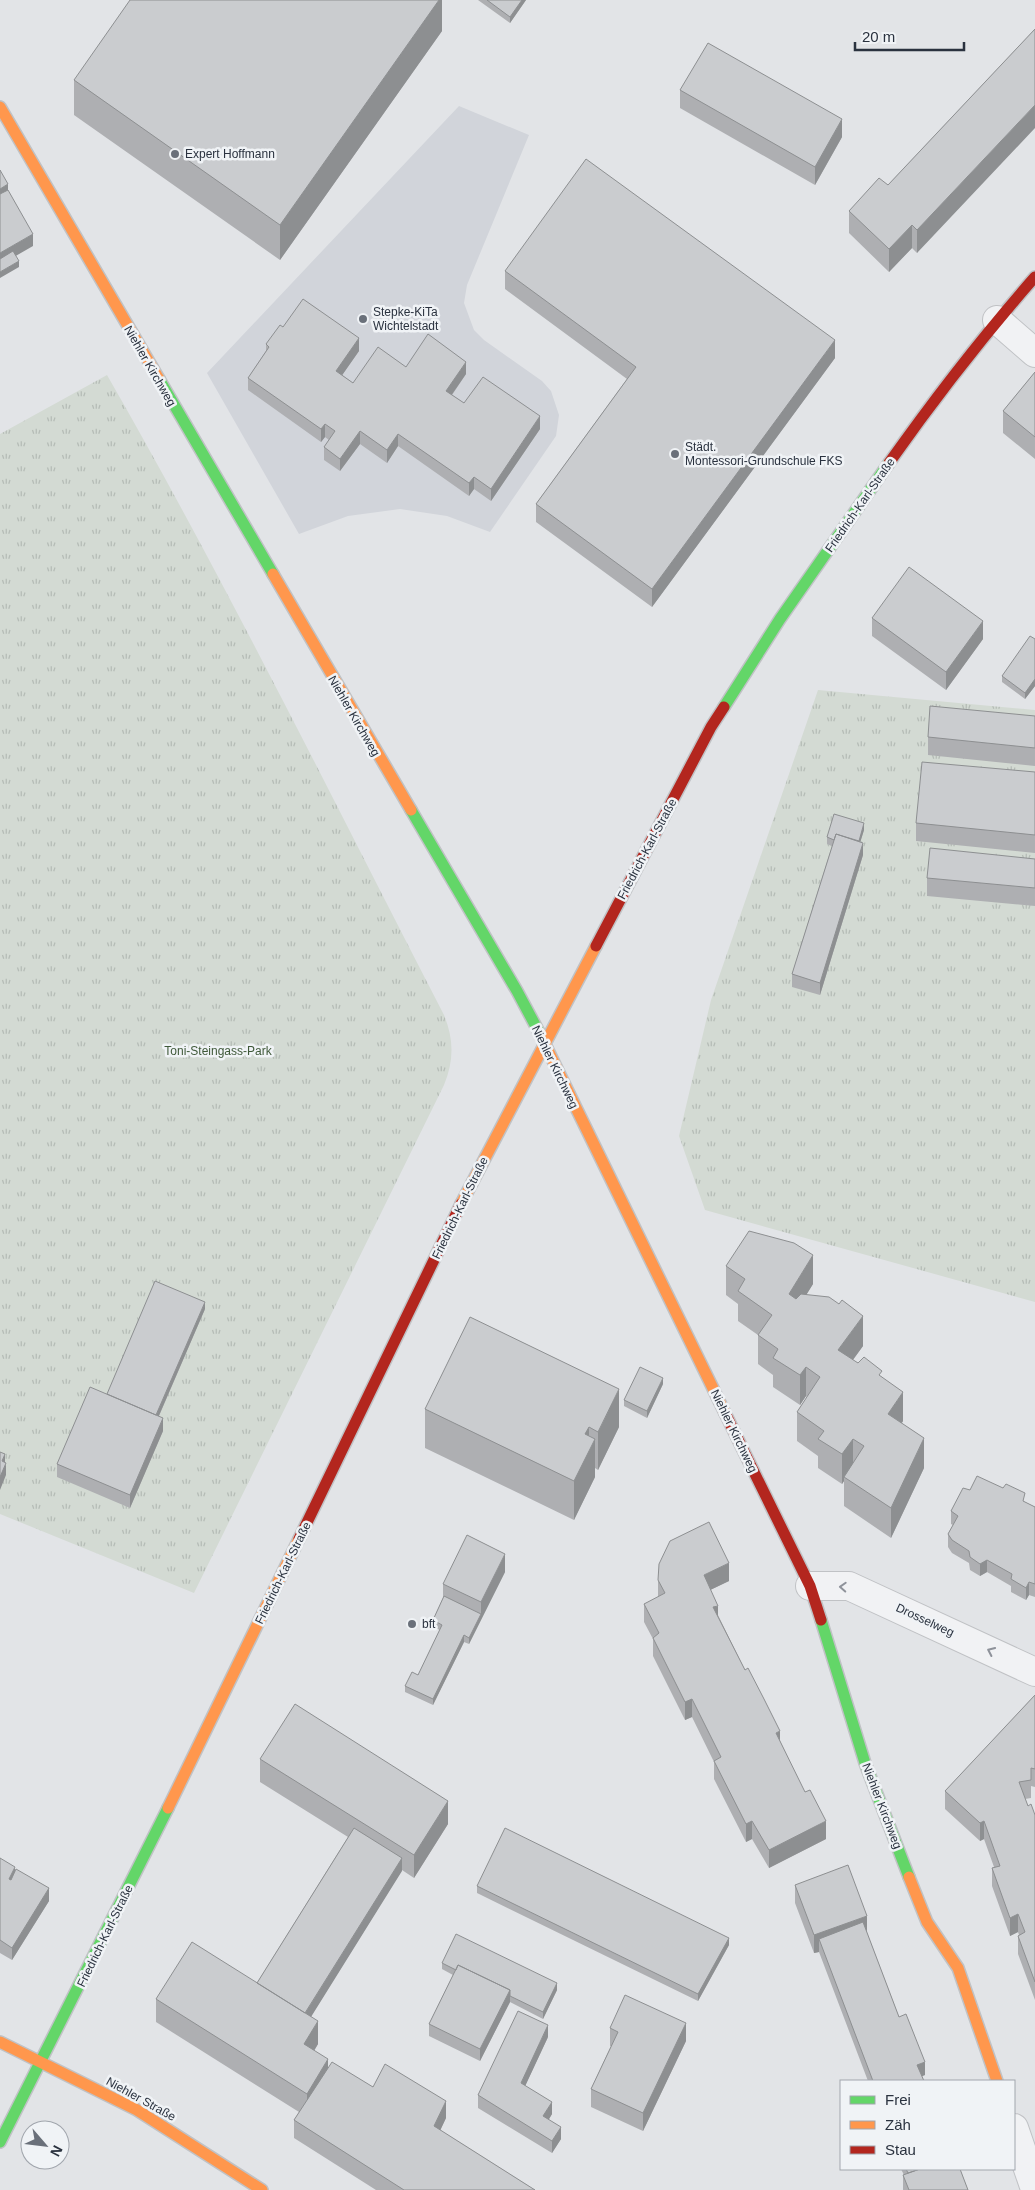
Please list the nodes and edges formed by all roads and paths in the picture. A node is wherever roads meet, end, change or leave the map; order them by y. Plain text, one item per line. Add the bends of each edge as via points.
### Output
1 (0, 107) edge
2 (1035, 277) edge
3 (997, 320) junction
4 (1035, 353) edge
5 (544, 1043) junction
6 (810, 1586) junction
7 (1035, 1672) edge
8 (0, 2042) edge
9 (41, 2062) junction
10 (997, 2080) edge
11 (1015, 2131) edge
12 (0, 2142) edge
13 (1035, 2189) edge
14 (262, 2190) edge

1 - 5 street, Niehler Kirchweg via 517,991
2 - 3 street, Friedrich-Karl-Straße
3 - 4 street
3 - 5 street, Friedrich-Karl-Straße via 937,395 780,619 711,727
5 - 6 street, Niehler Kirchweg
5 - 9 street, Friedrich-Karl-Straße via 459,1208 274,1592
7 -> 6 street, Drosselweg via 849,1586
6 - 10 street, Niehler Kirchweg via 865,1763 927,1922 958,1968
8 - 9 street, Niehler Straße
9 - 12 street, Friedrich-Karl-Straße
9 - 14 street, Niehler Straße via 136,2110
11 - 13 street

